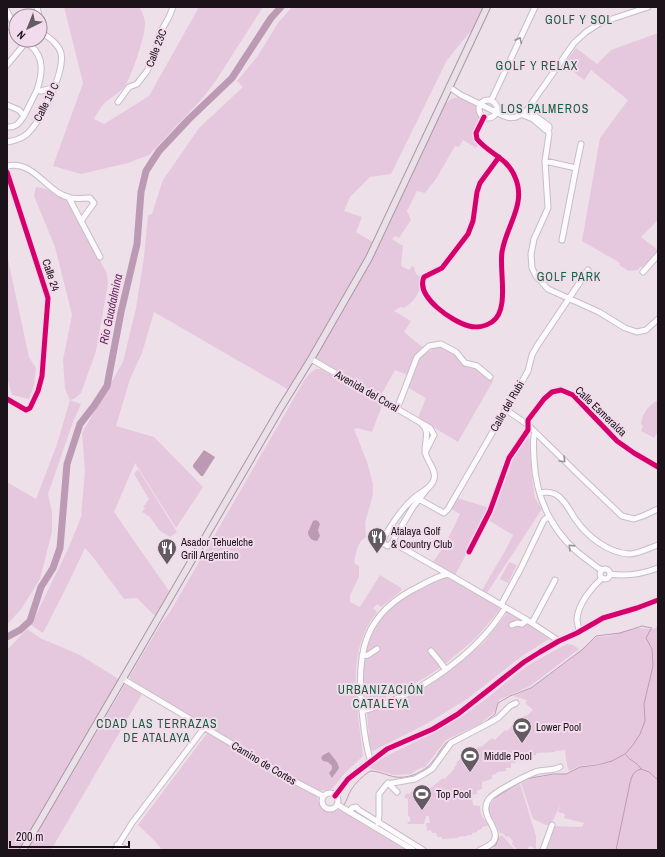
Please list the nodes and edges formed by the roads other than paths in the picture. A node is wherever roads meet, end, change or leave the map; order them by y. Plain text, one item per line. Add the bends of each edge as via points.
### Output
1 (173, 7) edge
2 (487, 7) edge
3 (535, 7) edge
4 (627, 7) edge
5 (648, 7) edge
6 (628, 13) junction
7 (48, 36) edge
8 (20, 48) edge
9 (33, 48) edge
10 (7, 65) edge
11 (55, 87) junction
12 (448, 89) junction
13 (37, 90) junction
14 (491, 101) junction
15 (118, 102) dead end
16 (477, 104) junction
17 (7, 105) edge
18 (28, 108) junction
19 (19, 110) junction
20 (527, 110) junction
21 (496, 113) junction
22 (523, 114) junction
23 (24, 116) junction
24 (484, 117) junction
25 (7, 127) edge
26 (548, 130) junction
27 (7, 142) edge
28 (581, 144) dead end
29 (500, 157) junction
30 (545, 161) junction
31 (7, 166) edge
32 (576, 168) junction
33 (7, 172) edge
34 (69, 198) junction
35 (81, 221) junction
36 (562, 240) dead end
37 (658, 255) edge
38 (100, 257) dead end
39 (588, 270) dead end
40 (643, 272) dead end
41 (568, 299) junction
42 (657, 322) edge
43 (312, 359) junction
44 (490, 377) dead end
45 (7, 398) edge
46 (398, 409) junction
47 (505, 410) junction
48 (528, 425) junction
49 (535, 432) junction
50 (658, 467) edge
51 (540, 493) junction
52 (417, 498) junction
53 (658, 509) edge
54 (548, 517) junction
55 (392, 542) junction
56 (658, 545) edge
57 (469, 552) dead end
58 (658, 568) edge
59 (602, 570) junction
60 (448, 574) junction
61 (610, 574) junction
62 (602, 578) junction
63 (555, 580) dead end
64 (658, 600) edge
65 (503, 606) junction
66 (529, 622) junction
67 (512, 625) dead end
68 (579, 632) junction
69 (559, 641) junction
70 (377, 649) dead end
71 (431, 651) dead end
72 (362, 656) junction
73 (445, 669) junction
74 (123, 679) junction
75 (516, 703) dead end
76 (362, 711) junction
77 (204, 728) junction
78 (371, 762) junction
79 (560, 767) dead end
80 (388, 783) junction
81 (397, 792) dead end
82 (322, 796) junction
83 (335, 796) junction
84 (338, 805) junction
85 (350, 811) junction
86 (378, 823) junction
87 (552, 825) dead end
88 (116, 848) edge
89 (22, 850) edge
90 (127, 850) edge
91 (133, 850) edge
92 (413, 850) edge
93 (423, 850) edge
94 (480, 850) edge
95 (543, 850) edge

1 - 15 street, Calle 23C via 160,33 146,72 137,84 129,87
2 - 12 main road
14 -> 3 street
4 - 6 street
5 - 6 street
6 - 20 street via 600,23 574,43
7 - 11 street, Calle 19 C via 61,54 60,72
8 - 10 street
9 - 13 street via 42,66
11 - 13 street
11 - 27 street, Calle 19 C via 37,121 26,134 15,141
12 - 16 street
12 - 43 main road via 369,258
13 - 18 street
14 - 16 street via 486,100
14 - 21 street via 495,104
16 - 21 street
16 - 24 street
17 - 19 street
18 - 19 street
18 - 23 street
19 - 23 street
20 - 22 street
20 - 26 street via 549,127
21 - 22 street via 509,118
21 - 24 street
22 - 26 street
23 - 25 street via 17,126
24 - 29 street via 476,132 477,139
26 - 30 street
28 - 32 street
29 - 29 street via 480,183 468,234 447,263 423,280 425,293 436,307 469,326 489,324 502,308 502,253 519,197 516,177
30 - 32 street
30 - 41 street via 548,208 534,239 532,268 548,289
31 - 34 street via 29,168
32 - 36 street
33 - 45 street, Calle 24 via 48,298 42,376 38,391 28,410
34 - 35 street
34 - 35 street via 90,198 94,203
35 - 38 street
37 - 40 street
39 - 41 street, Calle del Rubi
41 - 42 street via 637,332 646,330
41 - 47 street, Calle del Rubi via 537,346 528,371
43 - 46 street, Avenida del Coral
43 - 74 main road via 280,409
44 - 46 street via 441,344 429,346 417,357
46 - 52 street, Avenida del Coral via 422,424 427,435 425,453 435,477
47 - 48 street
47 - 52 street, Calle del Rubi via 448,509 444,513
48 - 49 street
48 - 50 street, Calle Esmeralda via 528,420 544,399 552,392 566,391 574,395 617,441
48 - 57 street, Calle Esmeralda via 526,435 509,458 490,511
49 - 51 street via 535,471
49 -> 53 street via 622,516 634,518
51 - 54 street
51 - 56 street via 554,493 560,497 584,529 616,552 636,553
52 - 55 street
52 - 55 street via 397,515 382,542 388,546
59 -> 54 street via 572,548
54 - 65 street via 544,520
55 - 60 street
58 - 61 street via 632,575
59 - 61 street via 606,569
59 - 62 street
60 - 65 street
60 - 72 street via 414,589 389,606 373,625 363,646
61 - 62 street via 607,578
62 - 68 street via 586,595 577,619
63 - 66 street
64 - 68 street via 603,618
65 - 66 street
65 - 73 street via 477,644
66 - 67 street
66 - 69 street
68 - 69 street
69 - 78 street via 524,662 458,714 433,729 387,749
70 - 72 street
71 - 73 street
72 - 76 street
73 - 76 street via 426,683 397,698
74 - 77 street, Camino de Cortes
74 - 89 main road
75 - 80 street via 498,718 451,743 432,768 424,774 415,779
76 - 78 street
77 - 82 street, Camino de Cortes
77 - 88 street
78 - 83 street via 348,779
79 - 94 street via 521,778 491,796 485,809 495,837 491,844
80 - 81 street
80 - 86 street via 379,794
82 - 83 street via 330,793
82 - 84 street via 323,803 329,808
83 - 84 street
84 - 85 street
85 - 86 street via 355,807
85 - 92 street
86 - 93 street
87 - 95 street
88 - 90 street
90 - 91 street

